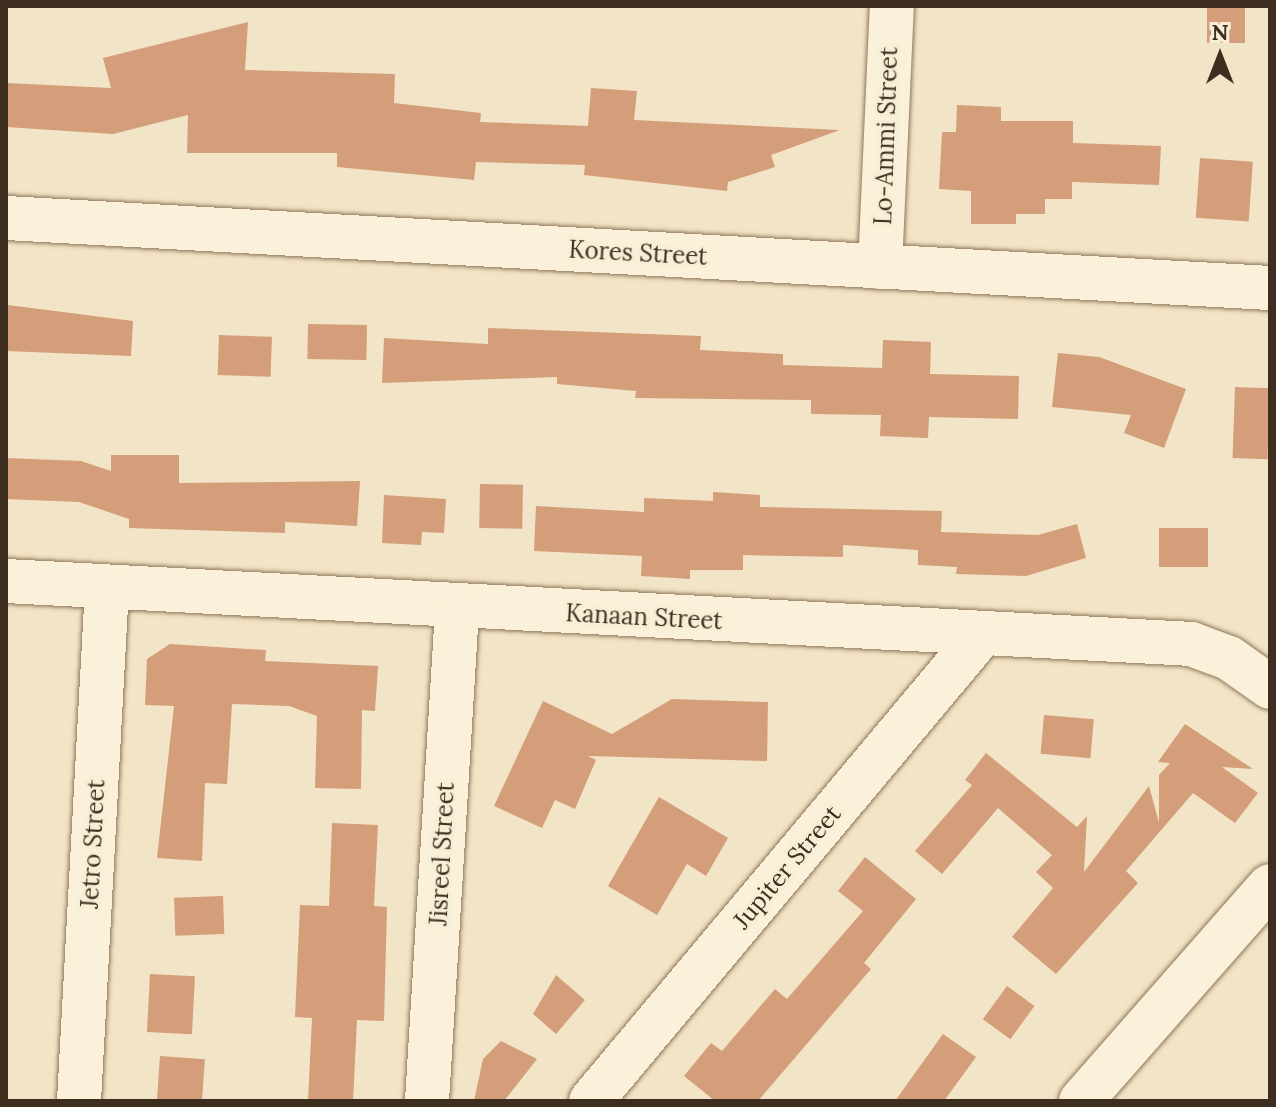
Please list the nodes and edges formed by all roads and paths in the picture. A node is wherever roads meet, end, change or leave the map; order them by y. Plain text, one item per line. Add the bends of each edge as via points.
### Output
1 (892, 6) edge
2 (6, 218) edge
3 (880, 267) junction
4 (1270, 288) edge
5 (6, 581) edge
6 (107, 587) junction
7 (457, 608) junction
8 (983, 633) junction
9 (1270, 687) edge
10 (1270, 886) edge
11 (79, 1101) edge
12 (427, 1101) edge
13 (591, 1101) edge
14 (1081, 1101) edge

1 - 3 street, Lo-Ammi Street
2 - 3 street, Kores Street
3 - 4 street, Kores Street
5 - 6 street, Kanaan Street
6 - 7 street, Kanaan Street
6 - 11 street, Jetro Street
7 - 8 street, Kanaan Street
7 - 12 street, Jisreel Street
8 - 9 street, Kanaan Street via 1191,644 1229,658
8 - 13 street, Jupiter Street
10 - 14 street

